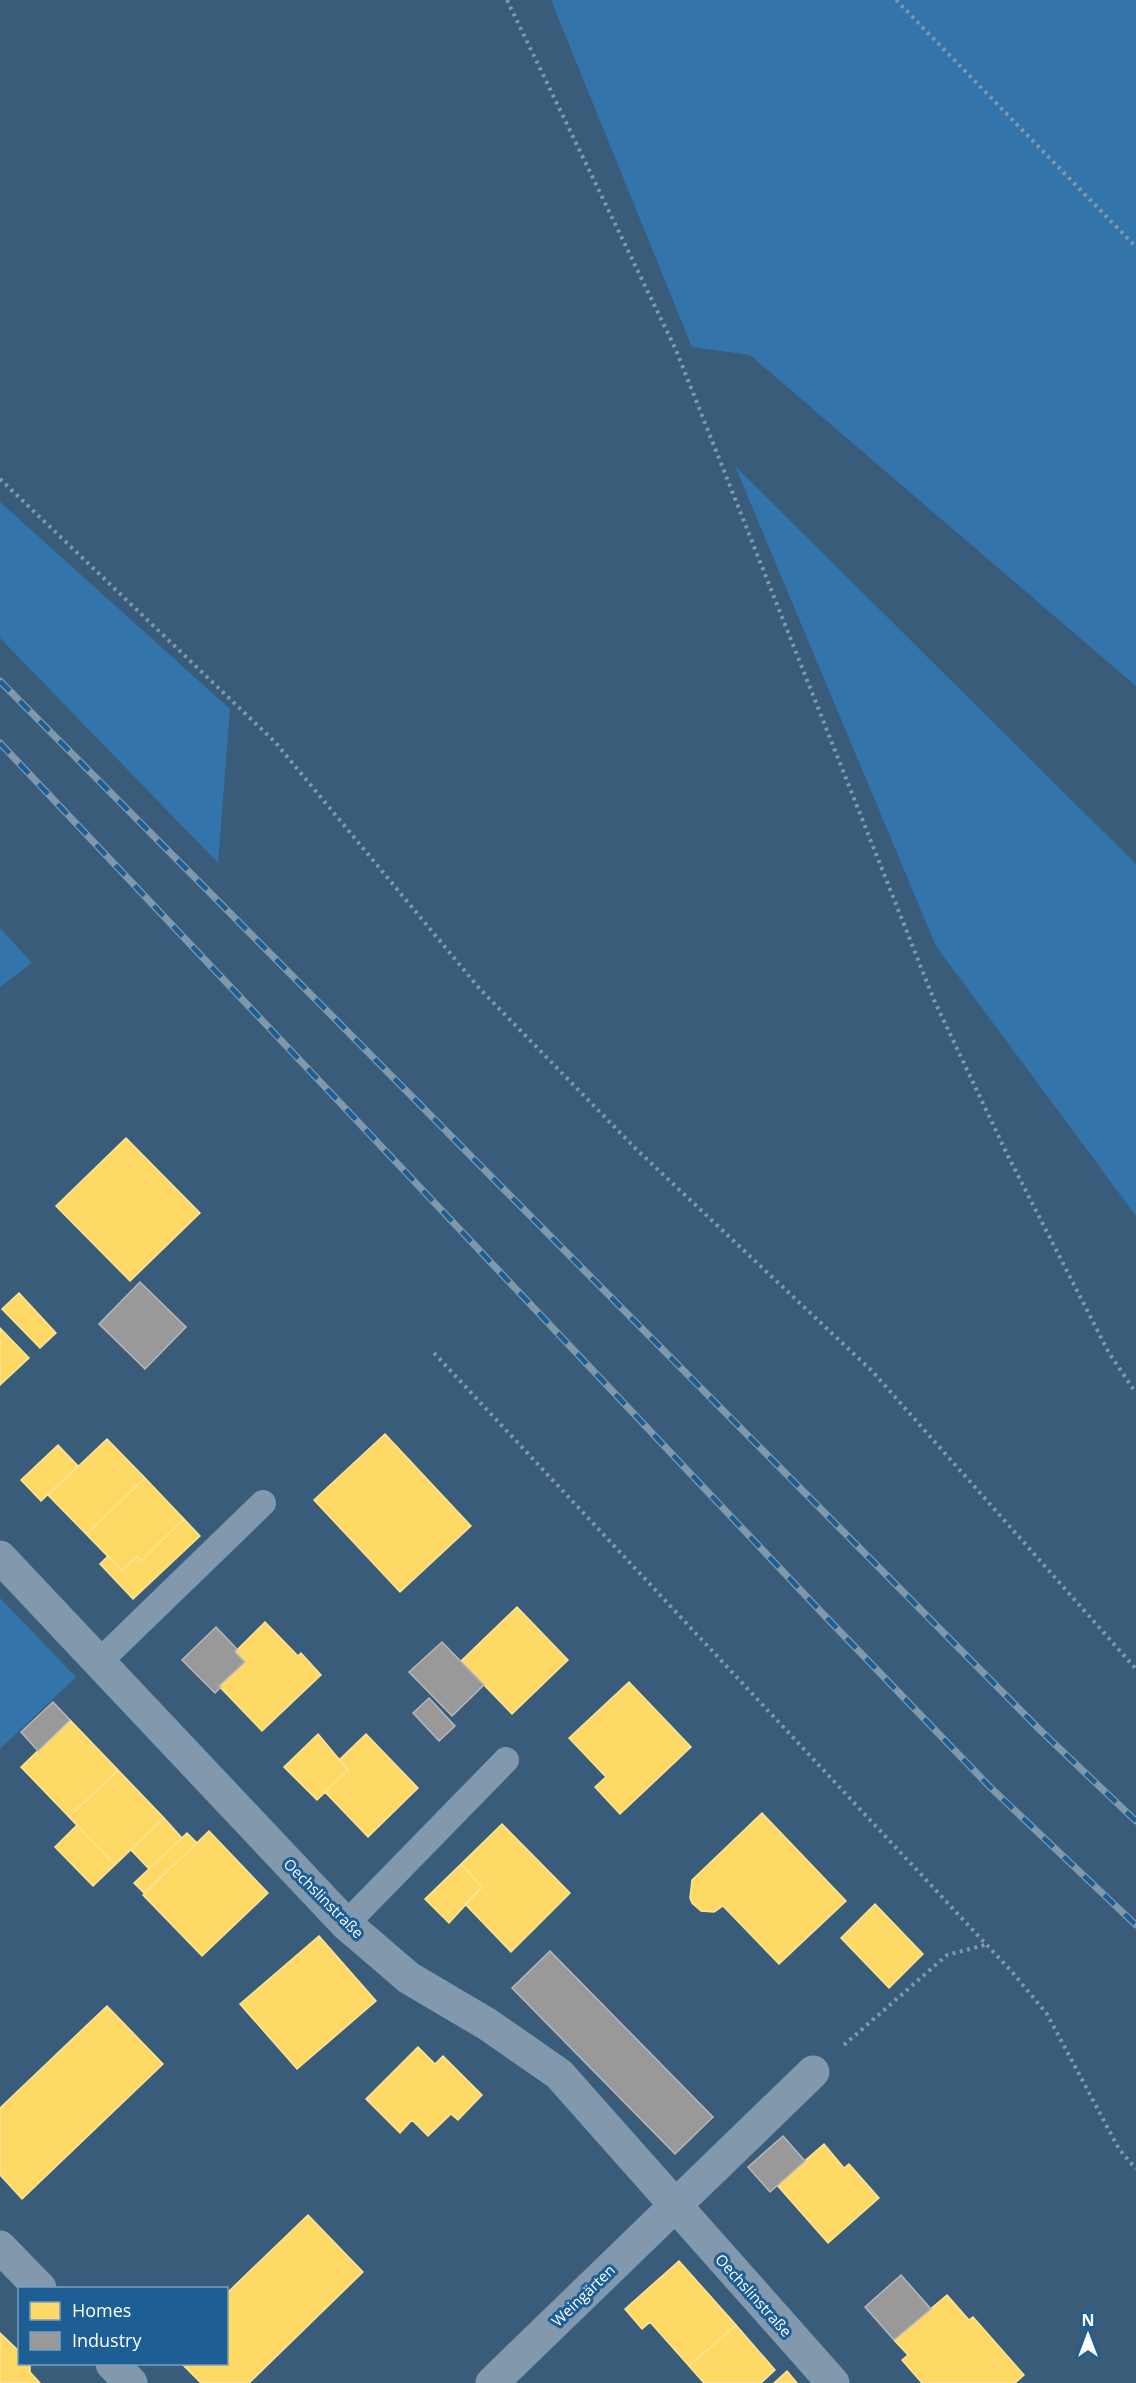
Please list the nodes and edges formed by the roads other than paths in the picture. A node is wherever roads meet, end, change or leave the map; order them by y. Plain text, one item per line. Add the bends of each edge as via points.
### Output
1 (263, 1503) dead end
2 (0, 1557) edge
3 (99, 1662) junction
4 (506, 1760) dead end
5 (346, 1924) junction
6 (813, 2072) road end
7 (675, 2206) junction
8 (0, 2247) edge
9 (38, 2287) edge
10 (113, 2365) edge
11 (131, 2383) edge
12 (492, 2383) edge
13 (833, 2383) edge

1 - 3 lane
2 - 3 street, Oechslinstraße
3 - 5 street, Oechslinstraße
4 - 5 lane
5 - 7 street, Oechslinstraße via 409,1978 487,2024 559,2074
6 - 7 street
7 - 12 street, Weingärten
7 - 13 street, Oechslinstraße
8 - 9 street
10 - 11 street

